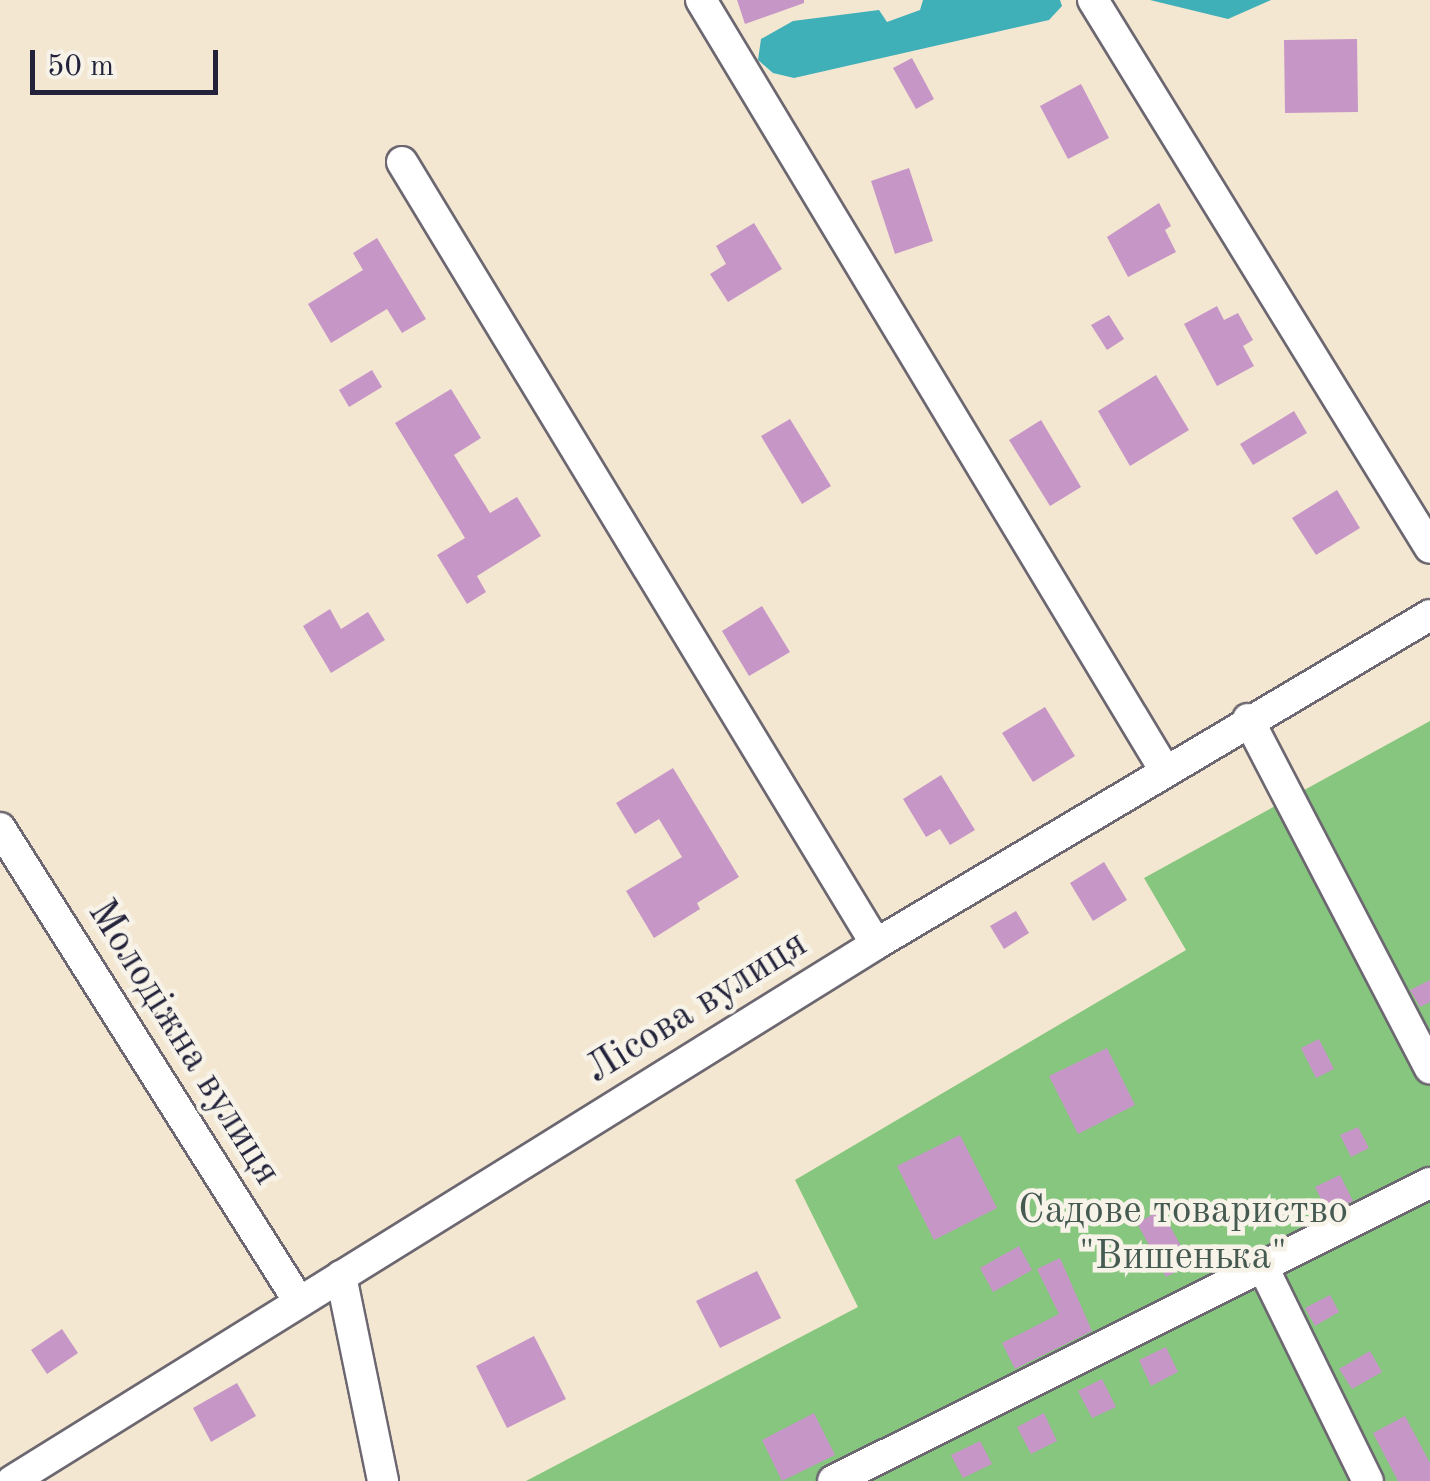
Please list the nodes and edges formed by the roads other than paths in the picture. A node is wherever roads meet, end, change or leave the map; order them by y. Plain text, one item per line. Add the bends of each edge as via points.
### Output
1 (701, 0) edge
2 (1093, 0) edge
3 (402, 162) dead end
4 (1430, 548) edge
5 (1430, 615) edge
6 (1248, 719) junction
7 (1164, 769) junction
8 (0, 828) edge
9 (876, 944) junction
10 (1430, 1068) edge
11 (1430, 1184) edge
12 (1262, 1267) junction
13 (341, 1276) junction
14 (298, 1300) junction
15 (12, 1481) edge
16 (382, 1481) edge
17 (833, 1481) edge
18 (1368, 1481) edge

1 - 7 street
2 - 4 street
3 - 9 street
5 - 6 street, Лісова вулиця
6 - 7 street, Лісова вулиця
6 - 10 street
7 - 9 street, Лісова вулиця
8 - 14 street, Молодіжна вулиця
9 - 13 street, Лісова вулиця
11 - 12 street
12 - 17 street
12 - 18 street
13 - 14 street, Лісова вулиця
13 - 16 street
14 - 15 street, Лісова вулиця

